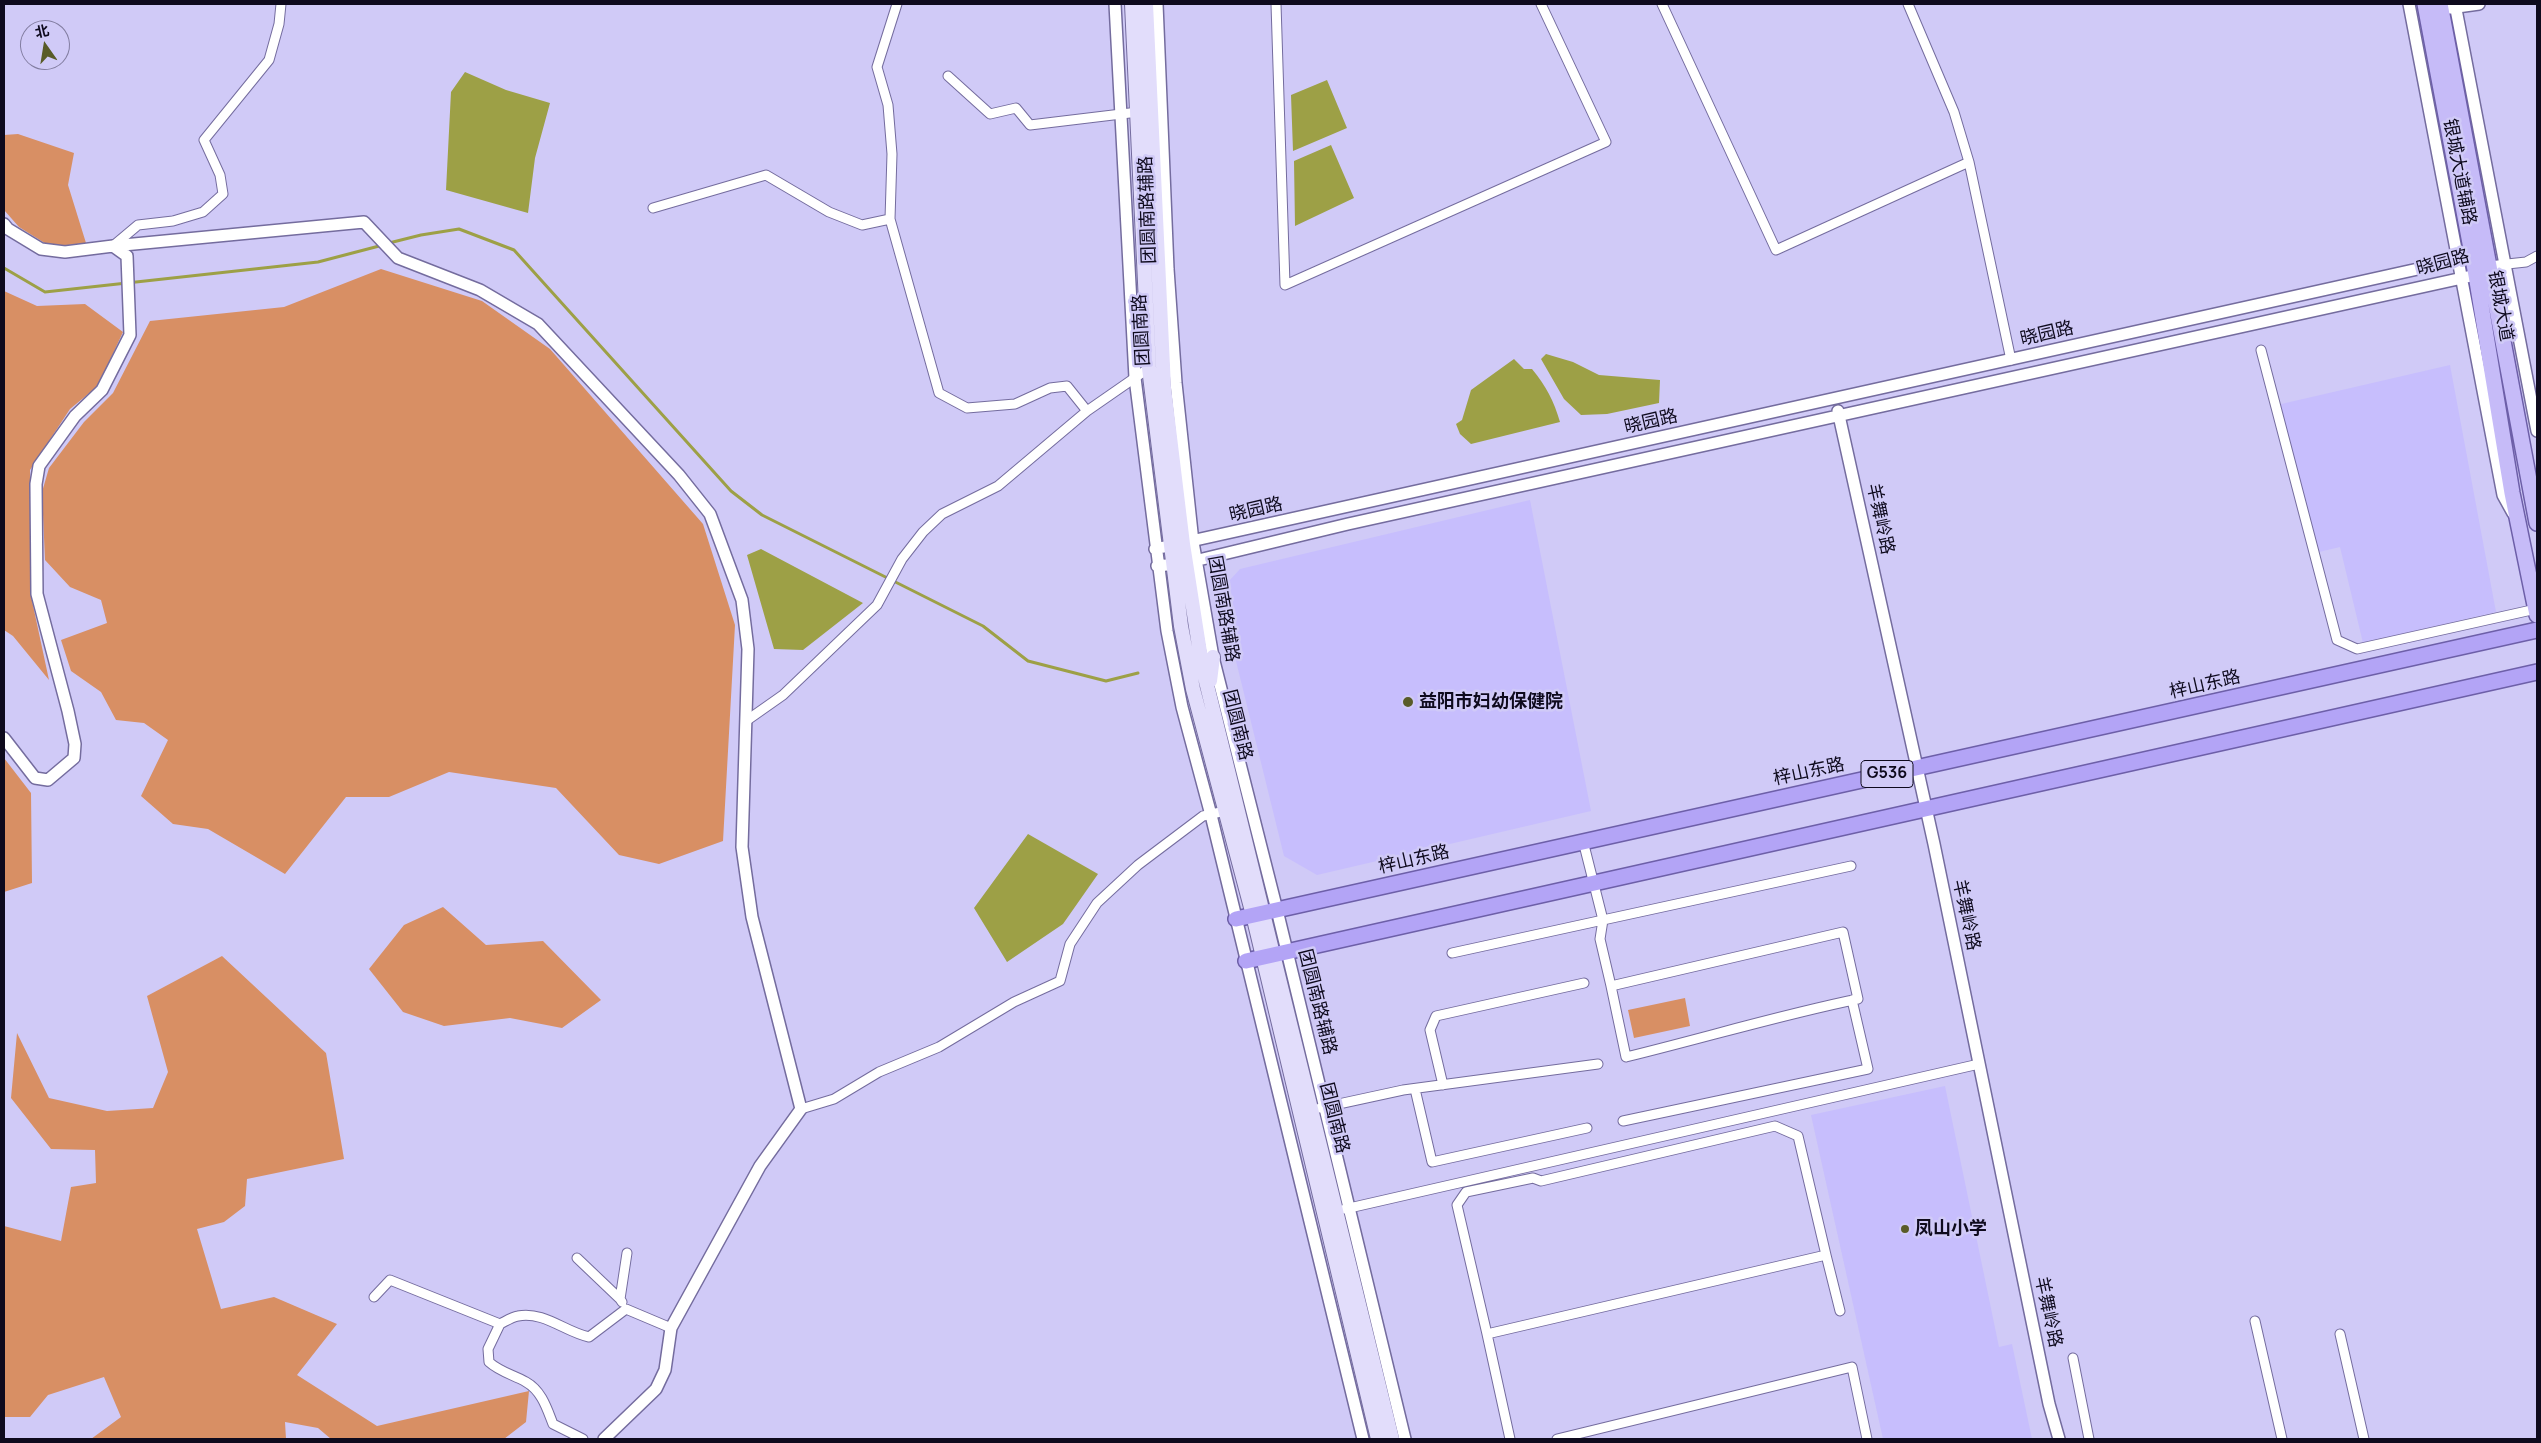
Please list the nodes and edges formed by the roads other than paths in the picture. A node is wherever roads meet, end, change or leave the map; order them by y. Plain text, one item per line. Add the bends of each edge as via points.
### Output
1 (281, 4) edge
2 (896, 4) edge
3 (1115, 4) edge
4 (1132, 4) edge
5 (1146, 4) edge
6 (1157, 4) edge
7 (1276, 4) edge
8 (1541, 4) edge
9 (1662, 4) edge
10 (1908, 4) edge
11 (2409, 4) edge
12 (2425, 4) edge
13 (2479, 4) edge
14 (2448, 6) edge
15 (948, 76) dead end
16 (1138, 112) junction
17 (1121, 114) junction
18 (1968, 162) junction
19 (653, 208) dead end
20 (890, 219) junction
21 (4, 224) edge
22 (113, 246) junction
23 (2537, 256) edge
24 (2472, 257) junction
25 (2457, 261) junction
26 (2505, 264) junction
27 (2489, 266) junction
28 (2476, 275) junction
29 (2460, 278) junction
30 (2261, 350) dead end
31 (2012, 360) junction
32 (1149, 368) junction
33 (1135, 378) junction
34 (1835, 399) junction
35 (1087, 411) junction
36 (1839, 416) junction
37 (2537, 431) edge
38 (2537, 518) edge
39 (2518, 520) junction
40 (1182, 544) junction
41 (1155, 549) junction
42 (1185, 562) junction
43 (1157, 566) junction
44 (2537, 612) edge
45 (2537, 630) edge
46 (1213, 657) junction
47 (2537, 672) edge
48 (1208, 689) junction
49 (746, 721) junction
50 (4, 738) edge
51 (1917, 768) junction
52 (1926, 808) junction
53 (1225, 811) junction
54 (1210, 814) junction
55 (1583, 842) junction
56 (1850, 866) dead end
57 (1594, 883) junction
58 (1265, 912) junction
59 (1236, 919) junction
60 (1603, 920) junction
61 (1452, 953) dead end
62 (1275, 955) junction
63 (1246, 961) junction
64 (1584, 983) dead end
65 (1611, 986) junction
66 (1852, 1000) junction
67 (1598, 1064) dead end
68 (1979, 1064) junction
69 (1443, 1085) junction
70 (1415, 1089) junction
71 (801, 1109) junction
72 (1318, 1109) junction
73 (1623, 1121) dead end
74 (1587, 1128) dead end
75 (1343, 1210) junction
76 (627, 1253) dead end
77 (1826, 1255) junction
78 (577, 1258) dead end
79 (374, 1297) dead end
80 (620, 1299) junction
81 (626, 1309) junction
82 (1840, 1311) dead end
83 (2255, 1321) dead end
84 (500, 1324) junction
85 (671, 1328) junction
86 (1487, 1334) junction
87 (2340, 1334) dead end
88 (2072, 1358) dead end
89 (583, 1439) edge
90 (604, 1439) edge
91 (1363, 1439) edge
92 (1378, 1439) edge
93 (1392, 1439) edge
94 (1405, 1439) edge
95 (1510, 1439) edge
96 (1557, 1439) edge
97 (1867, 1439) edge
98 (2059, 1439) edge
99 (2089, 1439) edge
100 (2282, 1439) edge
101 (2364, 1439) edge

1 - 22 street via 269,60 204,140 220,174 223,194 202,212 172,221 138,225
2 - 20 street via 877,67 888,105
3 - 17 street, 团圆南路辅路
4 - 16 main road, 团圆南路
5 - 40 main road, 团圆南路 via 1164,388
6 - 40 street, 团圆南路辅路
7 - 8 street via 1285,285 1606,142
9 - 18 street via 1776,250
10 - 18 street via 1954,112
11 - 25 street, 银城大道辅路
12 - 24 main road, 银城大道
13 - 14 street
14 - 26 street, 银城大道辅路
14 - 27 main road, 银城大道
15 - 17 street via 990,114 1016,108 1030,125
16 - 17 street
16 - 32 main road, 团圆南路
17 - 33 street, 团圆南路辅路
18 - 31 street
19 - 20 street via 766,174 829,212 862,225
20 - 35 street via 939,393 968,408 1015,404 1050,388 1066,386
21 - 22 street via 41,250 65,252
22 - 49 street via 364,222 398,258 480,290 538,324 679,475 710,514 742,600 748,649
22 - 50 street via 127,256 130,335 102,390 75,416 39,466 36,484 37,594 68,711 75,744 74,758 48,780 35,778
23 - 26 street via 2526,262
24 - 25 street, 晓园路
24 - 27 street, 晓园路
24 - 28 main road, 银城大道
25 - 29 street, 银城大道辅路
25 - 31 street, 晓园路
26 - 27 street
26 - 37 street, 银城大道辅路
27 - 28 street, 晓园路
27 - 38 main road, 银城大道
28 - 29 street, 晓园路
28 - 39 main road, 银城大道
29 - 36 street, 晓园路
29 - 39 street, 银城大道辅路 via 2503,495
30 - 44 street via 2337,640 2357,649
31 - 34 street, 晓园路
32 - 33 street
32 - 40 main road, 团圆南路
33 - 35 street
33 - 41 street, 团圆南路辅路
34 - 36 street, 羊舞岭路
34 - 40 street, 晓园路
35 - 49 street via 998,486 942,514 902,559 877,605 782,695
36 - 42 street, 晓园路
36 - 51 street, 羊舞岭路
39 - 44 main road, 银城大道
40 - 41 street, 晓园路
40 - 42 main road, 团圆南路
41 - 43 street, 团圆南路辅路
42 - 43 street, 晓园路
42 - 46 street, 团圆南路辅路
42 - 48 main road, 团圆南路
42 - 53 main road, 团圆南路 via 1193,689
43 - 54 street, 团圆南路辅路 via 1182,707
45 - 51 highway, 梓山东路 / G536
46 - 48 main road
46 - 58 street, 团圆南路辅路
47 - 52 highway, G536
48 - 58 main road, 团圆南路
49 - 71 street via 742,847 752,917
51 - 52 street, 羊舞岭路
51 - 55 highway, 梓山东路 / G536
52 - 57 highway, G536
52 - 68 street, 羊舞岭路
53 - 54 street
53 - 58 main road, 团圆南路
54 - 59 street, 团圆南路辅路
54 - 71 street via 1138,865 1097,903 1070,944 1060,981 1014,1002 939,1048 879,1072 834,1098
55 - 57 street
55 - 58 highway, 梓山东路 / G536
56 - 60 street
57 - 60 street
57 - 62 highway, G536
58 - 59 highway, 梓山东路 / G536
58 - 62 main road, 团圆南路
59 - 63 street, 团圆南路辅路
60 - 61 street
60 - 65 street via 1600,939
62 - 63 highway, G536
62 - 72 main road, 团圆南路
62 - 92 main road, 团圆南路
63 - 91 street, 团圆南路辅路
64 - 69 street via 1436,1016 1430,1030
65 - 66 street via 1626,1057
65 - 66 street via 1843,932 1858,999
66 - 73 street via 1868,1068
67 - 69 street
68 - 75 street
68 - 98 street, 羊舞岭路
69 - 70 street
70 - 72 street
70 - 74 street via 1432,1162
71 - 85 street via 760,1166
72 - 75 main road, 团圆南路
75 - 93 main road, 团圆南路
75 - 94 street
76 - 80 street
77 - 82 street
77 - 86 street
77 - 86 street via 1798,1136 1775,1126 1541,1181 1533,1178 1466,1192 1457,1205
78 - 80 street
79 - 84 street via 390,1280
80 - 81 street
81 - 84 street via 589,1337 543,1317 518,1316
81 - 85 street
83 - 100 street
84 - 89 street via 488,1349 488,1362 528,1383 541,1396 553,1424
85 - 90 street via 665,1370 656,1389
86 - 95 street
87 - 101 street
88 - 99 street
96 - 97 street via 1852,1367

